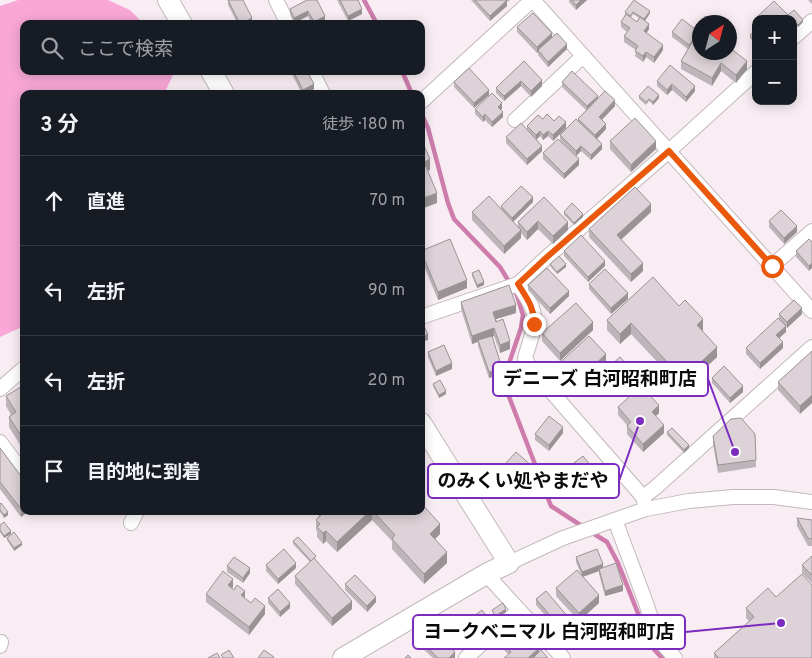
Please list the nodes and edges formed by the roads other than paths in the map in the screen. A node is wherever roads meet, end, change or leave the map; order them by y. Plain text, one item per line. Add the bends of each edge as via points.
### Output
1 (168, 0) edge
2 (276, 0) edge
3 (532, 0) edge
4 (180, 20) edge
5 (286, 20) edge
6 (812, 20) edge
7 (797, 34) edge
8 (583, 56) junction
9 (213, 75) edge
10 (314, 75) edge
11 (752, 76) edge
12 (222, 90) edge
13 (321, 90) edge
14 (425, 98) edge
15 (514, 120) dead end
16 (669, 151) junction
17 (812, 231) edge
18 (772, 266) junction
19 (518, 284) junction
20 (812, 311) edge
21 (425, 316) edge
22 (812, 347) edge
23 (20, 372) edge
24 (0, 389) edge
25 (425, 429) edge
26 (0, 442) edge
27 (20, 469) edge
28 (812, 502) edge
29 (644, 503) junction
30 (615, 520) junction
31 (509, 563) junction
32 (486, 574) junction
33 (519, 610) junction
34 (343, 658) edge
35 (466, 658) edge
36 (563, 658) edge
37 (675, 658) edge

1 - 4 highway
2 - 5 street
3 - 8 street
3 - 14 street
6 - 7 street
8 - 15 street
8 - 16 street
9 - 12 highway
10 - 13 street
11 - 16 street
16 - 18 street
16 - 19 street
17 - 18 street
18 - 20 street
19 - 21 street
19 - 29 street via 534,316 524,358
22 - 29 street via 662,482
23 - 24 street
25 - 31 highway
26 - 27 street
28 - 29 street via 774,497 733,497
29 - 30 street
30 - 31 street
30 - 37 street via 657,637
31 - 32 highway
32 - 33 street
32 - 34 highway
33 - 35 street
33 - 36 street

